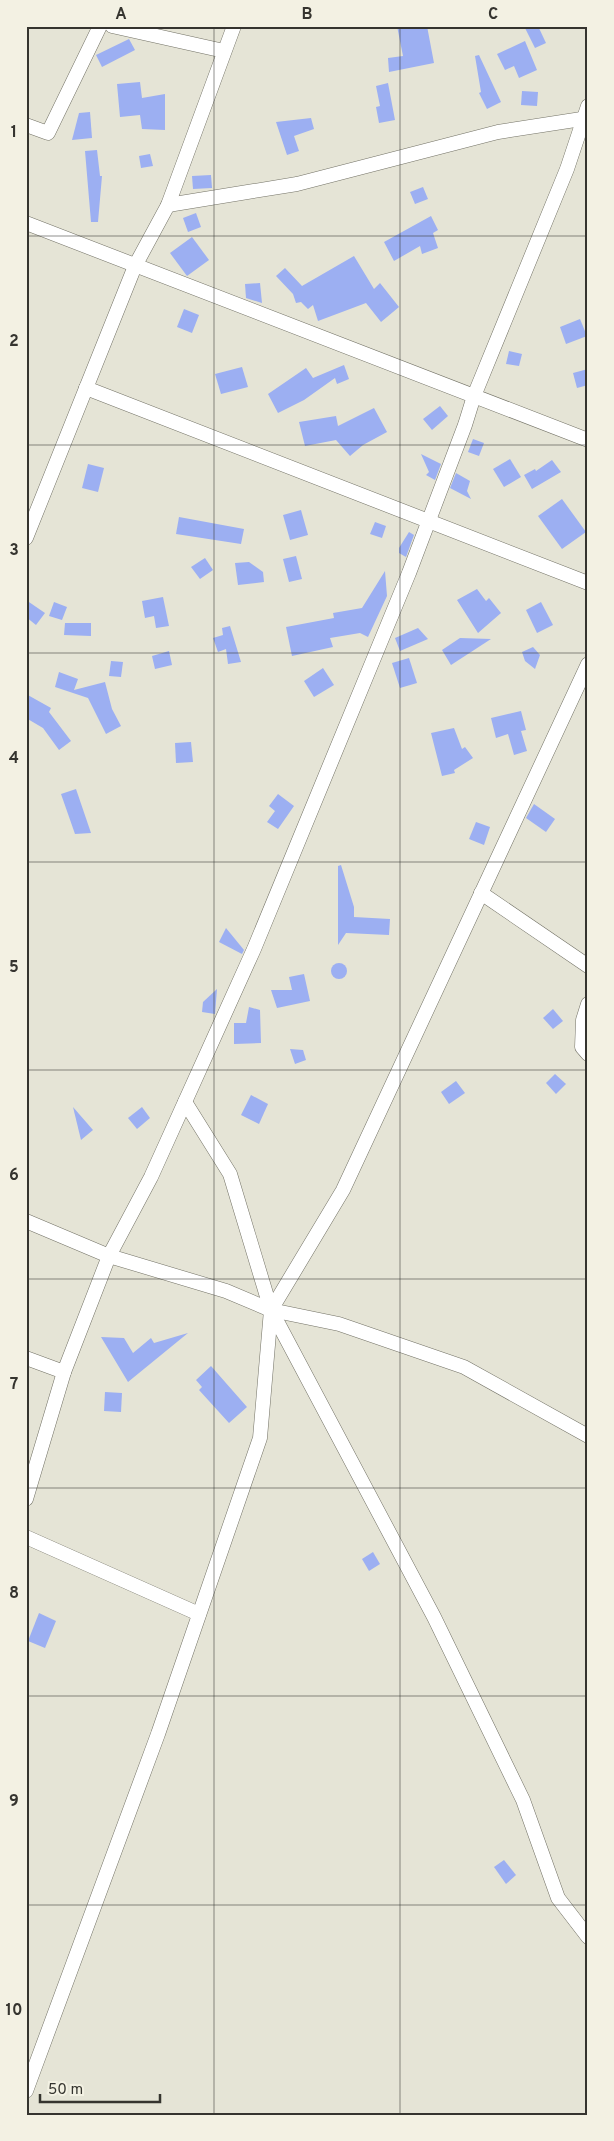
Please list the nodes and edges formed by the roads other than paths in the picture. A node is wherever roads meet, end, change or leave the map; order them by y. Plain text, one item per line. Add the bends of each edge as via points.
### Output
1 (100, 26) edge
2 (112, 26) edge
3 (234, 26) edge
4 (224, 51) junction
5 (586, 114) edge
6 (26, 125) edge
7 (168, 205) junction
8 (26, 223) edge
9 (135, 266) junction
10 (86, 388) junction
11 (474, 396) junction
12 (588, 440) edge
13 (429, 521) junction
14 (26, 538) edge
15 (588, 583) edge
16 (588, 664) edge
17 (481, 893) junction
18 (588, 966) edge
19 (588, 1004) edge
20 (588, 1054) edge
21 (185, 1102) junction
22 (26, 1221) edge
23 (109, 1256) junction
24 (271, 1310) junction
25 (26, 1358) edge
26 (64, 1372) junction
27 (588, 1436) edge
28 (26, 1499) edge
29 (26, 1537) edge
30 (199, 1614) junction
31 (588, 1937) edge
32 (26, 2091) edge

1 - 6 street via 48,133
2 - 4 street
3 - 4 street
4 - 7 street
5 - 7 street via 498,132 297,184
5 - 11 street via 568,169
7 - 9 street
8 - 9 street
9 - 10 street
9 - 11 street
10 - 13 street
10 - 14 street
11 - 12 street
11 - 13 street
13 - 15 street
13 - 21 street via 258,939
16 - 17 street
17 - 18 street
17 - 24 street via 343,1190
19 - 20 street via 582,1047
21 - 23 street via 151,1177
21 - 24 street via 230,1174
22 - 23 street
23 - 24 street via 226,1291
23 - 26 street
24 - 27 street via 339,1324 464,1367
24 - 30 street via 260,1438
24 - 31 street via 430,1609 524,1800 558,1898
25 - 26 street
26 - 28 street
29 - 30 street
30 - 32 street

